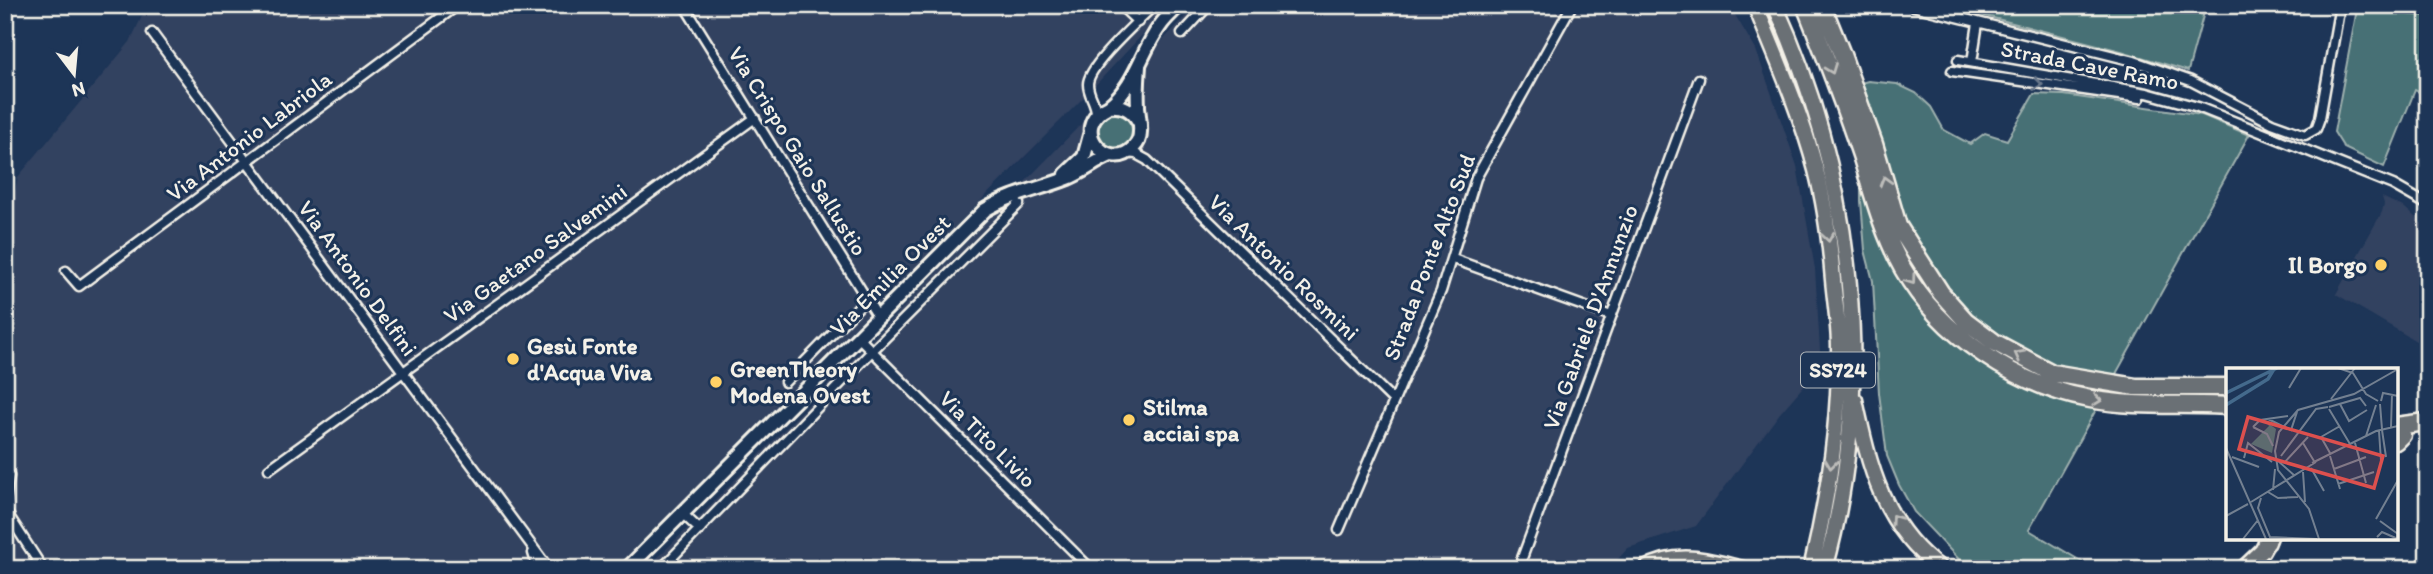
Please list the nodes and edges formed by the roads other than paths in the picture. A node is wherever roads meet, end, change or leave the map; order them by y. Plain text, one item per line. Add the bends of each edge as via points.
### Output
1 (458, 5) edge
2 (684, 5) edge
3 (1121, 5) edge
4 (1154, 5) edge
5 (1179, 5) edge
6 (1209, 5) edge
7 (1572, 5) edge
8 (1743, 5) edge
9 (1755, 5) edge
10 (1775, 5) edge
11 (1805, 5) edge
12 (1822, 5) edge
13 (1909, 5) edge
14 (2340, 5) edge
15 (1138, 22) junction
16 (1978, 23) junction
17 (152, 33) dead end
18 (1182, 34) dead end
19 (1769, 40) junction
20 (1958, 60) dead end
21 (1972, 62) junction
22 (1139, 66) junction
23 (1952, 71) dead end
24 (1699, 79) dead end
25 (1094, 100) junction
26 (1108, 107) junction
27 (2199, 107) junction
28 (1096, 115) junction
29 (755, 118) junction
30 (1139, 122) junction
31 (1091, 135) junction
32 (1140, 137) junction
33 (1126, 153) junction
34 (1111, 155) junction
35 (1147, 160) junction
36 (248, 161) junction
37 (1051, 183) junction
38 (1019, 205) dead end
39 (2428, 205) edge
40 (1453, 259) junction
41 (66, 271) dead end
42 (867, 298) junction
43 (1611, 316) junction
44 (878, 317) junction
45 (858, 337) junction
46 (872, 351) junction
47 (403, 372) junction
48 (1851, 380) junction
49 (785, 382) dead end
50 (2226, 387) edge
51 (1394, 401) junction
52 (2206, 404) junction
53 (2226, 406) edge
54 (2226, 412) edge
55 (2426, 422) edge
56 (2399, 434) edge
57 (269, 469) dead end
58 (9, 476) dead end
59 (5, 502) edge
60 (5, 510) edge
61 (683, 514) junction
62 (700, 530) junction
63 (1339, 530) dead end
64 (2269, 541) edge
65 (531, 547) junction
66 (43, 569) edge
67 (538, 569) edge
68 (549, 569) edge
69 (627, 569) edge
70 (661, 569) edge
71 (1091, 569) edge
72 (1518, 569) edge
73 (1645, 569) edge
74 (1742, 569) edge
75 (1811, 569) edge
76 (1825, 569) edge
77 (1941, 569) edge
78 (2243, 569) edge

1 - 36 street, Via Antonio Labriola
2 - 29 street, Via Crispo Gaio Sallustio
3 - 15 street
4 - 15 street
5 - 22 main road via 1160,26
6 - 18 street
7 - 40 street, Strada Ponte Alto Sud via 1476,178
8 - 19 highway
9 - 19 highway, SS724
10 - 48 highway, SS724 via 1825,144 1848,276
11 -> 52 highway via 1888,237 1923,297 1956,333 2030,382 2090,400
50 -> 12 highway via 2136,387 2052,373 1966,321 1934,284 1898,226 1874,144
13 - 16 street, Strada Cave Ramo
14 - 16 street, Strada Cave Ramo via 2320,118 2312,133 2305,135 2191,80 2134,61
15 - 25 street via 1093,68 1088,83
16 - 21 street, Strada Cave Ramo
17 - 36 street, Via Antonio Delfini
19 -> 75 highway, SS724 via 1816,170 1830,244 1839,348 1832,464
20 - 21 street
21 - 27 street, Strada Cave Ramo via 2147,93
22 - 26 main road
22 - 30 main road
23 -> 27 street, Strada Cave Ramo
24 - 43 street, Via Gabriele D'Annunzio
25 - 26 street
25 - 28 street
26 - 28 main road
26 - 30 main road via 1127,108
27 - 39 street, Strada Cave Ramo via 2393,185
28 - 31 main road
29 - 42 street, Via Crispo Gaio Sallustio
29 - 47 street, Via Gaetano Salvemini
30 - 32 main road
31 - 34 main road via 1098,148
31 - 37 main road, Via Emilia Ovest via 1084,157
32 - 33 main road
32 - 35 street
33 - 34 main road
33 - 35 street
34 - 37 main road, Via Emilia Ovest
35 - 51 street, Via Antonio Rosmini
36 - 41 street, Via Antonio Labriola via 79,286
36 - 47 street, Via Antonio Delfini
37 - 44 main road, Via Emilia Ovest via 985,210
38 - 46 street, Via Emilia Ovest
40 - 43 street
40 - 51 street, Strada Ponte Alto Sud
42 - 44 street, Via Crispo Gaio Sallustio
42 - 49 street, Via Emilia Ovest
43 - 72 street, Via Gabriele D'Annunzio
44 - 45 main road, Via Emilia Ovest
45 - 46 street, Via Tito Livio
45 - 61 main road, Via Emilia Ovest
46 - 62 street, Via Emilia Ovest
46 - 71 street, Via Tito Livio
47 - 57 street, Via Gaetano Salvemini
47 - 65 street, Via Antonio Delfini
48 - 76 highway, SS724 via 1846,466
77 -> 48 highway via 1924,557 1891,514 1880,491 1870,469
51 - 63 street, Strada Ponte Alto Sud
52 - 53 highway
52 - 54 highway
55 - 56 highway
58 - 59 street
60 - 66 street
61 - 62 street
61 - 69 main road, Via Emilia Ovest
62 - 70 street, Via Emilia Ovest
64 - 78 highway
65 - 67 street
65 - 68 street, Via Antonio Delfini
73 - 74 highway via 1676,558 1700,558

